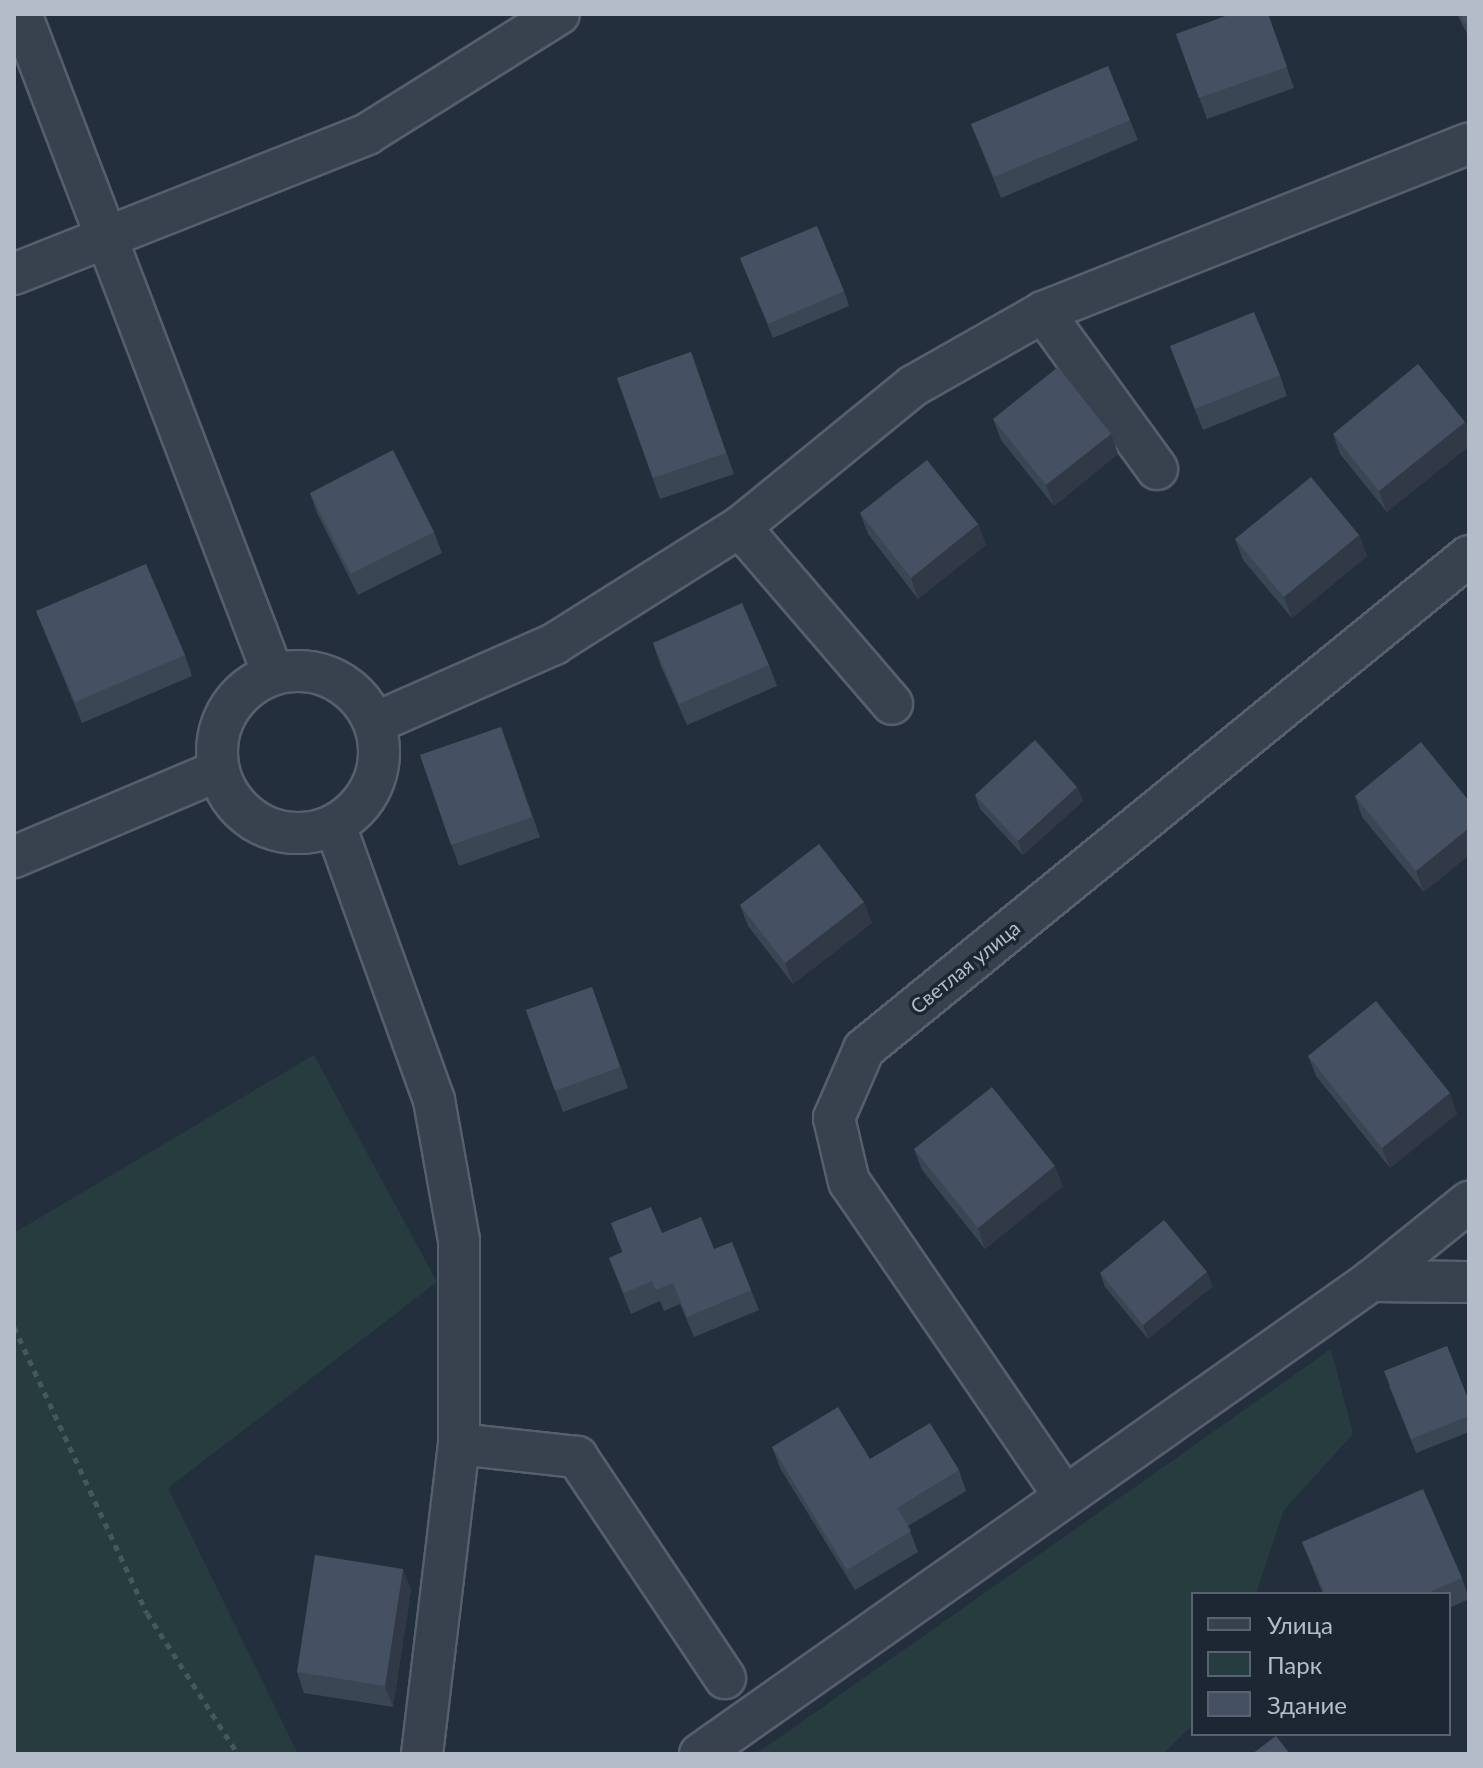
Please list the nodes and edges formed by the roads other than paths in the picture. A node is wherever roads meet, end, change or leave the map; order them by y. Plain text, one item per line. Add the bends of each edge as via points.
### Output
1 (21, 14) edge
2 (559, 14) edge
3 (1469, 143) edge
4 (108, 235) junction
5 (14, 274) edge
6 (1043, 312) junction
7 (1157, 469) dead end
8 (740, 527) junction
9 (1469, 556) edge
10 (273, 674) junction
11 (892, 704) dead end
12 (375, 723) junction
13 (218, 771) junction
14 (335, 825) junction
15 (14, 857) edge
16 (1469, 1202) edge
17 (1371, 1281) junction
18 (1469, 1282) edge
19 (459, 1444) junction
20 (1063, 1494) junction
21 (725, 1678) dead end
22 (422, 1754) edge
23 (700, 1754) edge

1 - 4 street
2 - 4 street via 367,134
3 - 6 street
4 - 5 street
4 - 10 street
6 - 7 street
6 - 8 street via 913,386
8 - 11 street
8 - 12 street via 554,644
9 - 20 street, Светлая улица via 864,1049 834,1118 849,1182
10 - 12 street via 322,674 363,701
10 - 13 street via 234,702 216,747
12 - 14 street via 380,747 370,793
13 - 14 street via 227,794 263,827 299,833
13 - 15 street
14 - 19 street via 434,1100 459,1240
16 - 17 street
17 - 18 street
17 - 20 street
19 - 21 street via 577,1457
19 - 22 street
20 - 23 street

